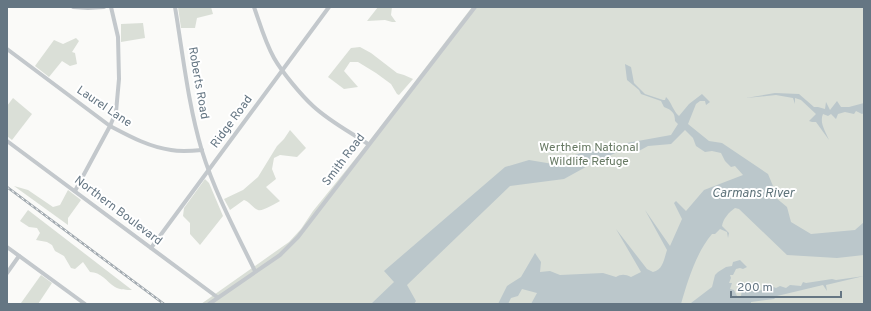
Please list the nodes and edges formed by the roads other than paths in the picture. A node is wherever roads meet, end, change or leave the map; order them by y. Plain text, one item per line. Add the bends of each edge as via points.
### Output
1 (73, 7) edge
2 (104, 7) edge
3 (111, 7) edge
4 (175, 7) edge
5 (254, 7) edge
6 (330, 7) edge
7 (475, 7) edge
8 (7, 49) edge
9 (283, 70) junction
10 (110, 126) junction
11 (7, 141) edge
12 (368, 144) junction
13 (202, 150) junction
14 (209, 170) junction
15 (75, 191) junction
16 (7, 247) edge
17 (151, 248) junction
18 (19, 256) junction
19 (255, 271) junction
20 (7, 273) edge
21 (217, 297) junction
22 (85, 304) edge
23 (209, 304) edge

1 - 2 street
3 - 10 street via 118,37 119,79 116,112
4 - 13 street, Roberts Road via 187,84
5 - 9 street via 264,37
6 - 9 street, Ridge Road
7 - 12 street, Smith Road
8 - 10 street, Laurel Lane
9 - 12 street via 313,106
9 - 14 street, Ridge Road
10 - 13 street, Laurel Lane via 171,150
10 - 15 street
11 - 15 street, Northern Boulevard
12 - 19 street, Smith Road via 298,237 280,255
13 - 14 street, Roberts Road
14 - 17 street, Ridge Road
14 - 19 street, Roberts Road
15 - 17 street, Northern Boulevard
16 - 18 street
17 - 21 street, Northern Boulevard
18 - 20 street
18 - 22 street
19 - 21 street, Smith Road
21 - 23 street, Smith Road

